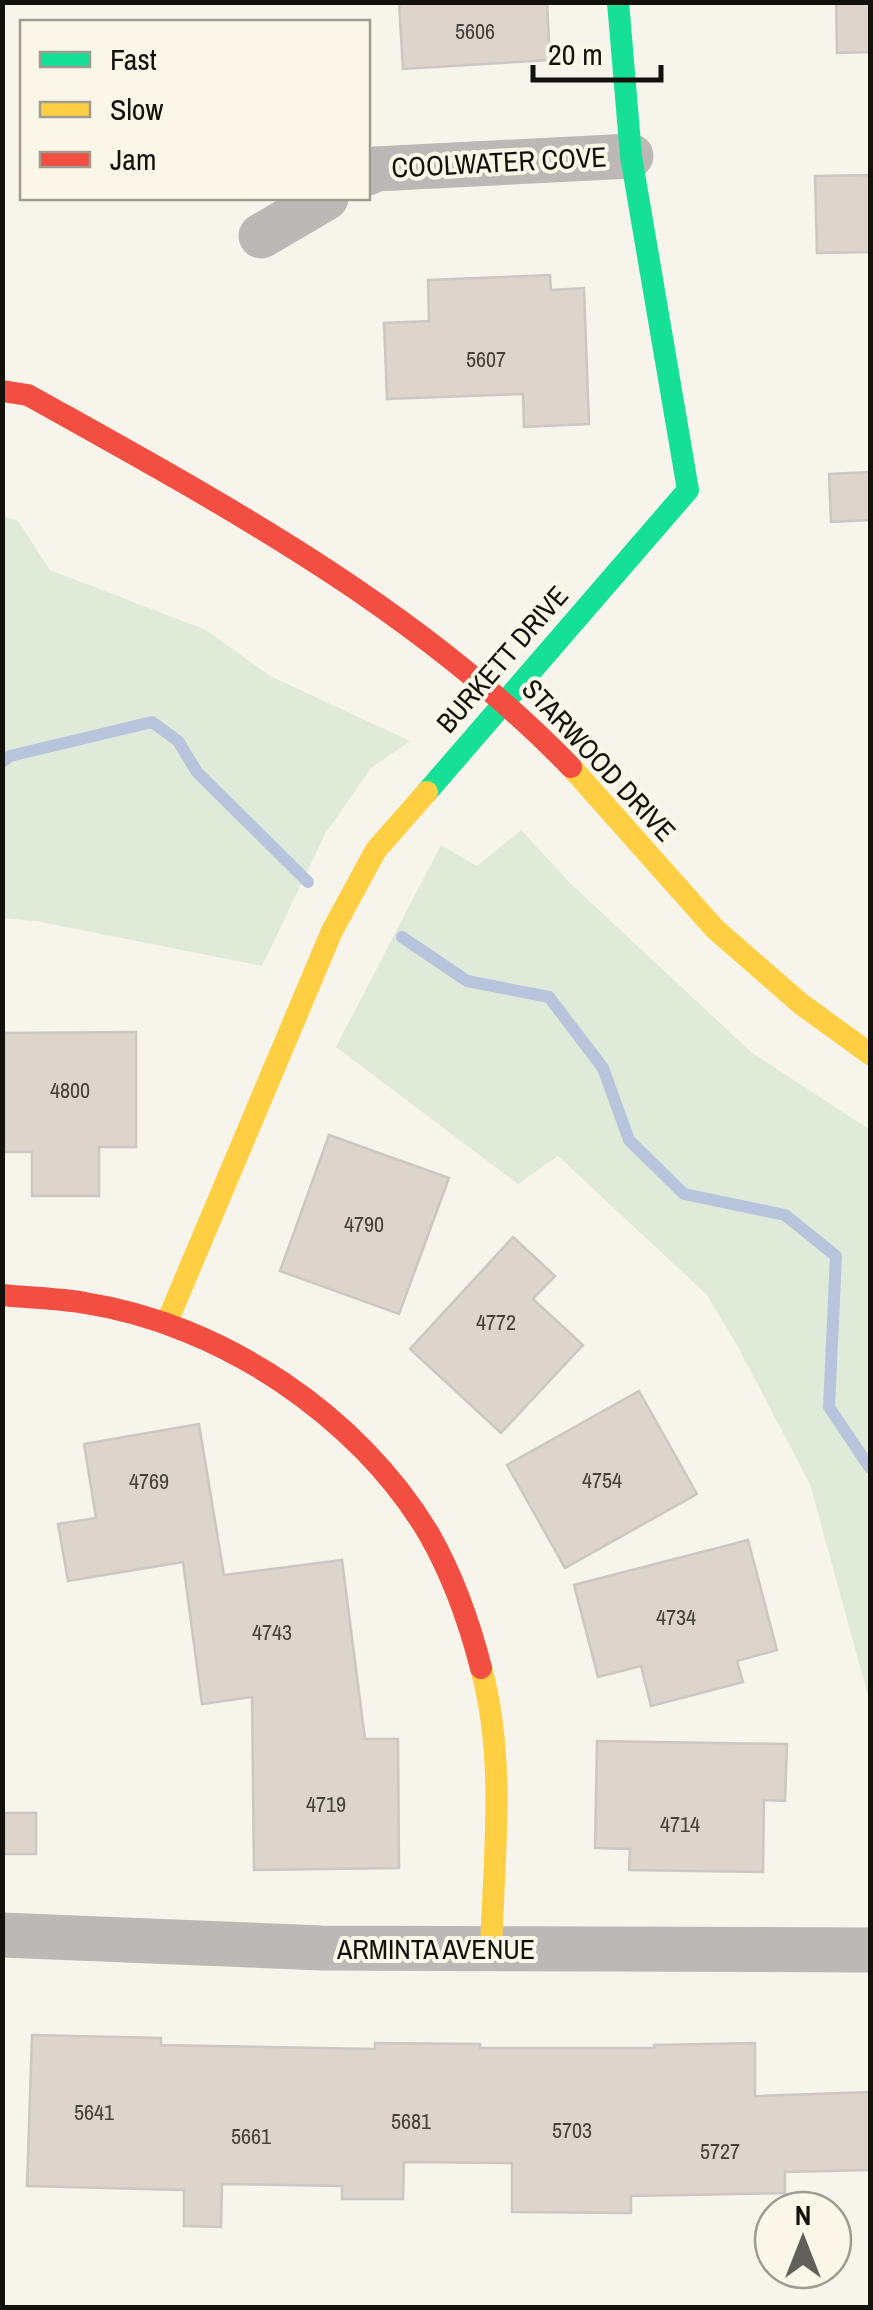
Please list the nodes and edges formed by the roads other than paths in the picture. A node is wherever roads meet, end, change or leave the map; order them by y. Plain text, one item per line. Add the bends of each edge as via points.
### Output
1 (618, 2) edge
2 (632, 156) junction
3 (370, 172) edge
4 (323, 200) edge
5 (261, 236) dead end
6 (2, 390) edge
7 (506, 704) junction
8 (870, 1054) edge
9 (2, 1295) edge
10 (168, 1322) junction
11 (2, 1935) edge
12 (491, 1950) junction
13 (870, 1950) edge

1 - 2 street, BURKETT DRIVE
2 - 3 street, COOLWATER COVE
2 - 7 street, BURKETT DRIVE via 688,490
4 - 5 street
6 - 7 street, STARWOOD DRIVE via 28,395 314,558 418,629
7 - 8 street, STARWOOD DRIVE via 598,796 696,910 796,1000
7 - 10 street, BURKETT DRIVE via 412,804 351,892
9 - 10 street via 100,1303
10 - 12 street via 255,1364 333,1418 381,1466 442,1560 470,1624 492,1722
11 - 12 street, ARMINTA AVENUE
12 - 13 street, ARMINTA AVENUE

